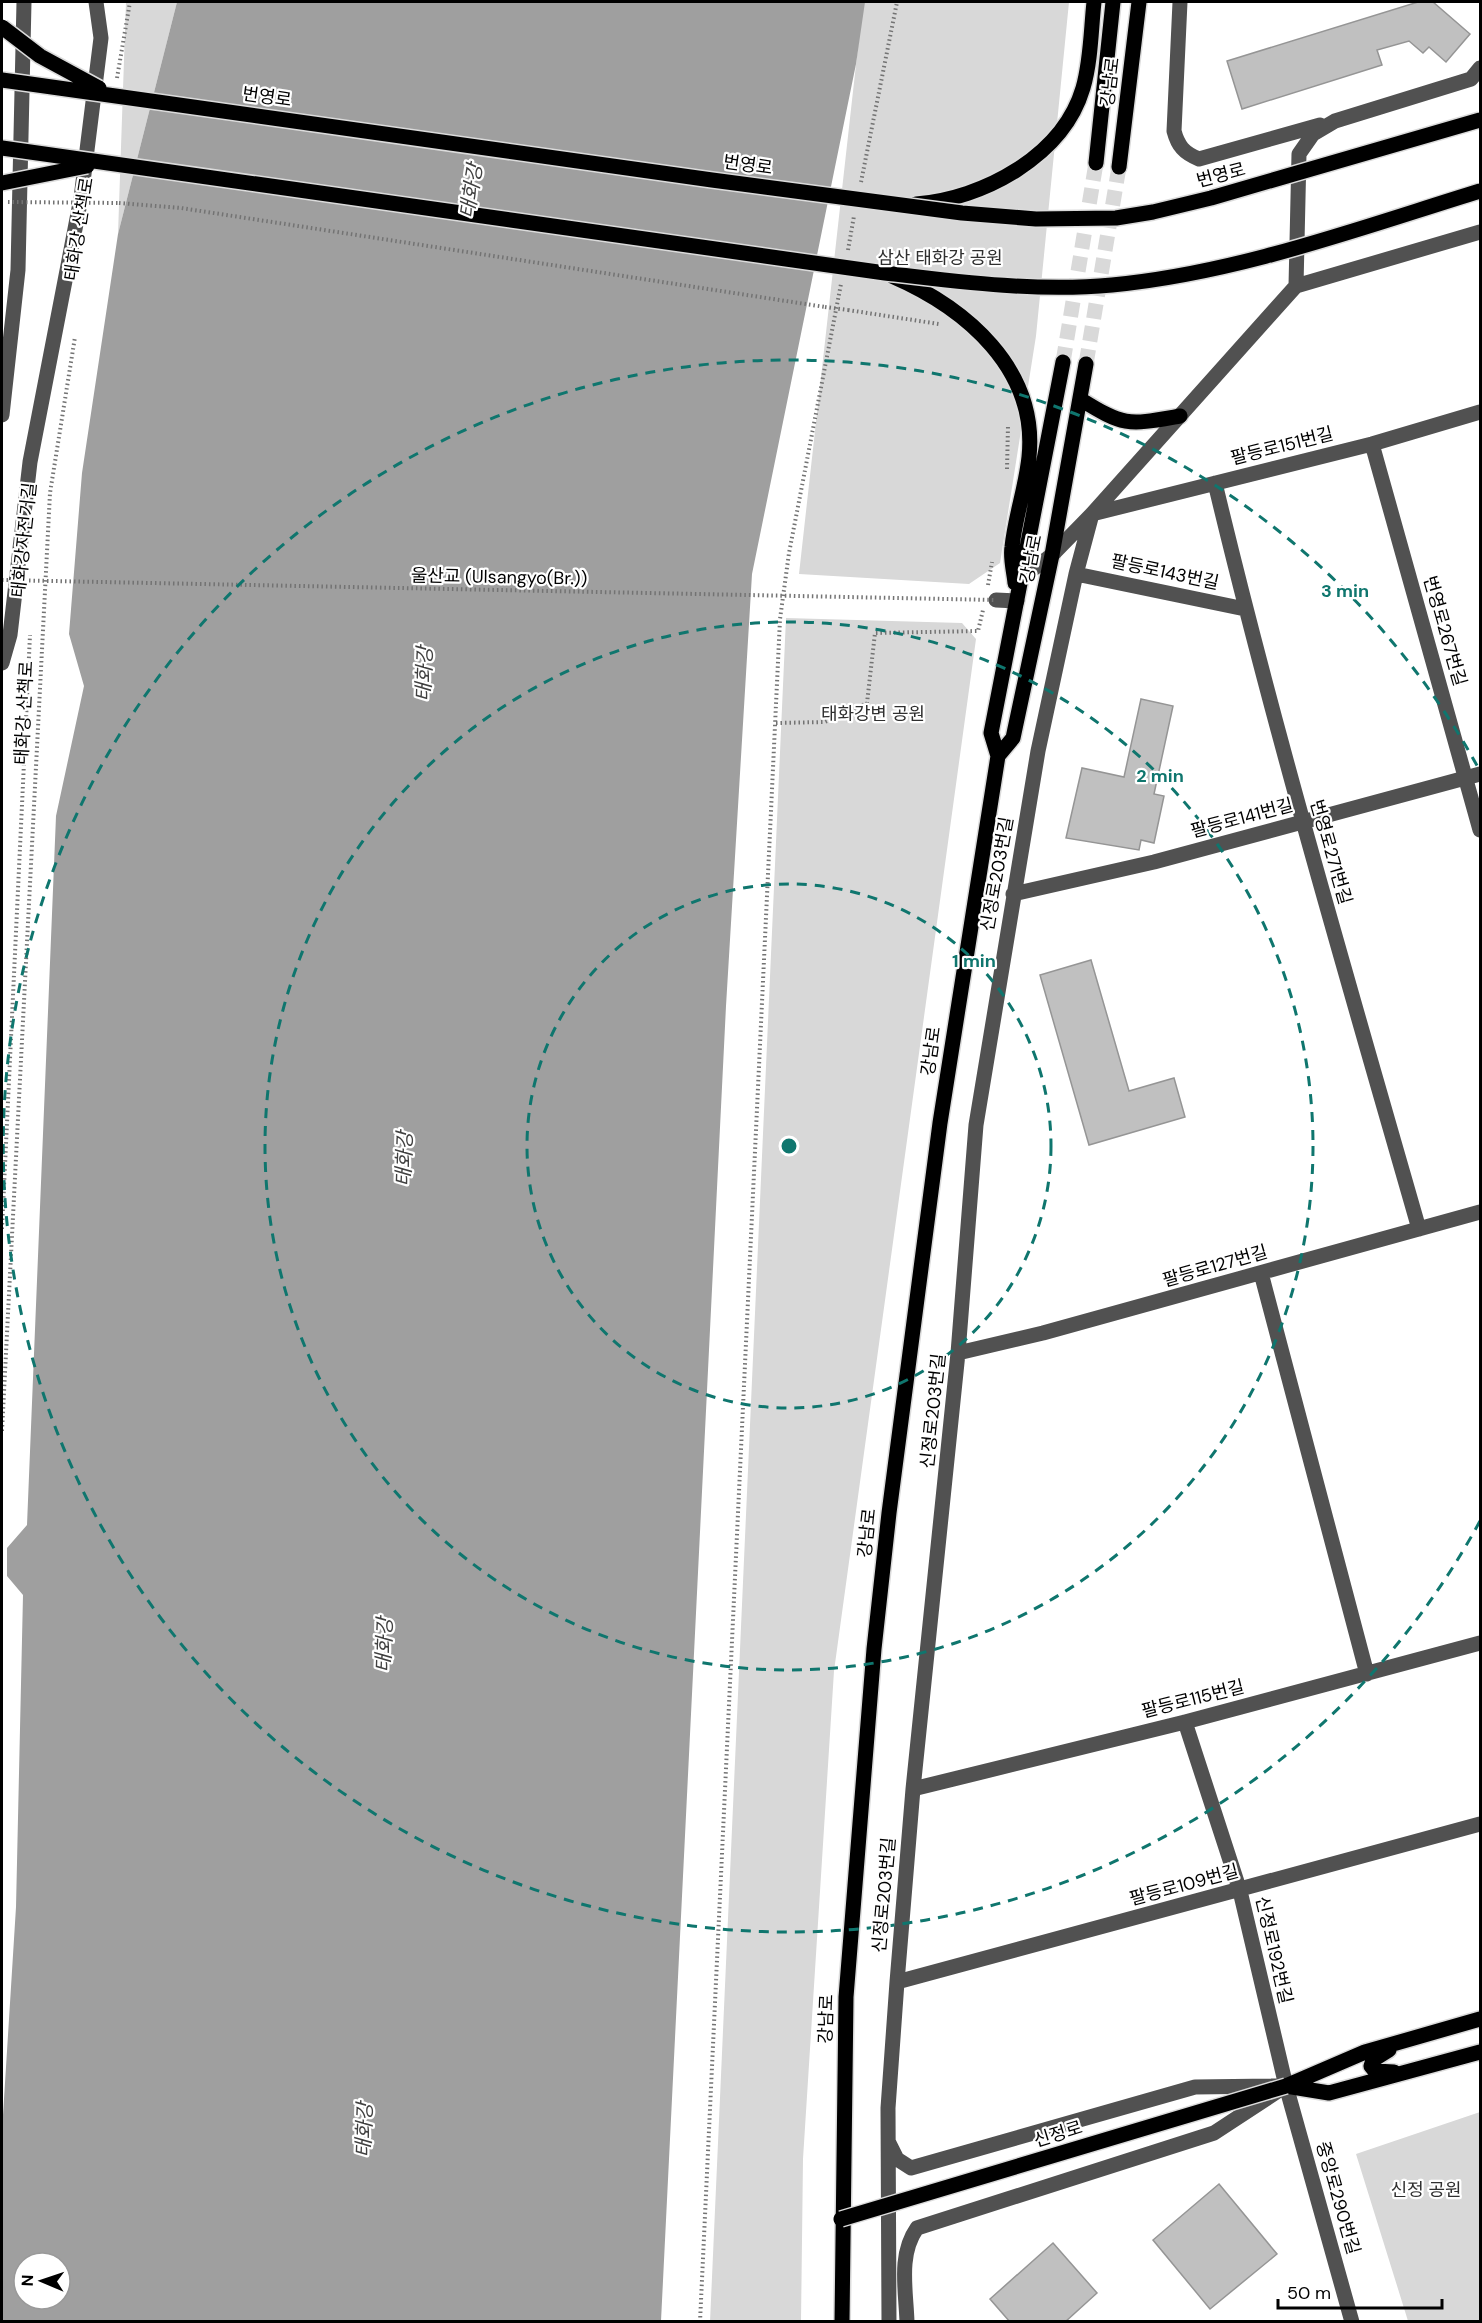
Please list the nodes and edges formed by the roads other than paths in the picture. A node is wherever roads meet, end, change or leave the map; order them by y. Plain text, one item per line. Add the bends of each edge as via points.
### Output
1 (25, 2) edge
2 (30, 2) edge
3 (96, 2) edge
4 (101, 2) edge
5 (1094, 2) edge
6 (1113, 2) edge
7 (1139, 2) edge
8 (1180, 2) edge
9 (23, 22) junction
10 (2, 27) edge
11 (101, 38) junction
12 (1477, 74) edge
13 (2, 80) edge
14 (117, 90) junction
15 (1480, 120) edge
16 (1335, 121) junction
17 (2, 148) edge
18 (1096, 163) tunnel mouth
19 (109, 164) junction
20 (1119, 167) tunnel mouth
21 (2, 183) edge
22 (1480, 191) edge
23 (898, 205) junction
24 (1480, 232) edge
25 (885, 273) junction
26 (1296, 286) junction
27 (1063, 362) tunnel mouth
28 (1086, 364) tunnel mouth
29 (1080, 399) junction
30 (1480, 412) edge
31 (2, 415) edge
32 (1180, 416) junction
33 (1372, 444) junction
34 (1215, 483) junction
35 (1092, 514) junction
36 (1052, 555) junction
37 (1076, 574) junction
38 (1021, 578) junction
39 (996, 600) road end
40 (1017, 601) junction
41 (1245, 609) junction
42 (2, 663) edge
43 (998, 756) junction
44 (1473, 776) edge
45 (1302, 822) junction
46 (1480, 830) edge
47 (1013, 894) junction
48 (1480, 1212) edge
49 (1419, 1229) junction
50 (1261, 1273) junction
51 (958, 1353) junction
52 (1480, 1643) edge
53 (1367, 1674) junction
54 (1185, 1722) junction
55 (913, 1789) junction
56 (1480, 1824) edge
57 (1240, 1891) junction
58 (897, 1982) junction
59 (1480, 2019) edge
60 (1422, 2036) junction
61 (1480, 2052) edge
62 (1429, 2066) junction
63 (1286, 2086) junction
64 (888, 2142) junction
65 (842, 2219) junction
66 (842, 2322) edge
67 (889, 2322) edge
68 (907, 2322) edge
69 (1352, 2322) edge

1 - 9 street
2 - 9 street
3 - 11 street
4 - 11 street
5 - 23 main road, bridge via 1084,87 1068,123 1047,147 1020,167 956,198
6 - 18 main road, 강남로
7 - 20 main road, 강남로
8 - 16 street via 1174,131 1178,145 1188,154 1199,159
9 - 31 street via 18,270
10 - 14 main road, bridge via 64,71
11 - 42 street via 81,198 30,462 10,635
12 - 16 street
13 - 14 main road, 번영로, bridge
14 - 23 main road, 번영로, bridge
15 - 23 main road, 번영로, bridge via 1211,198 1125,216 1036,219
16 - 26 street via 1313,134 1299,154
17 - 19 main road, bridge
19 - 21 main road, bridge
19 - 25 main road, bridge
22 - 25 main road, bridge via 1231,265 1131,282 1027,286
24 - 26 street
25 - 40 main road, bridge via 938,301 984,338 1019,383 1027,414 1029,454 1011,549
26 - 32 street
27 - 38 main road, 강남로
28 - 29 main road, 강남로
29 - 32 main road via 1114,420 1130,423
29 - 36 main road, 강남로
30 - 33 street, 팔등로151번길
32 - 35 street
33 - 34 street, 팔등로151번길
33 - 44 street, 번영로267번길
34 - 35 street, 팔등로151번길
34 - 41 street, 번영로271번길
35 - 36 street
35 - 37 street, 신정로203번길
36 - 38 street
36 - 43 main road, 강남로 via 1013,738
37 - 41 street, 팔등로143번길
37 - 47 street, 신정로203번길 via 1038,751
38 - 40 main road, 강남로
39 - 40 street
40 - 43 main road, 강남로 via 990,733
41 - 45 street, 번영로271번길
43 - 65 main road, 강남로 via 940,1123 875,1638 846,1997
44 - 45 street, 팔등로141번길
44 - 46 street, 번영로267번길
45 - 47 street, 팔등로141번길 via 1154,862
45 - 49 street, 번영로271번길
47 - 51 street, 신정로203번길 via 976,1125
48 - 49 street, 팔등로127번길
49 - 50 street, 팔등로127번길
50 - 51 street, 팔등로127번길 via 1043,1334
50 - 53 street
51 - 55 street, 신정로203번길
52 - 53 street, 팔등로115번길
53 - 54 street, 팔등로115번길
54 - 55 street, 팔등로115번길
54 - 57 street, 신정로192번길
55 - 58 street, 신정로203번길
56 - 57 street, 팔등로109번길
57 - 58 street, 팔등로109번길
57 - 63 street, 신정로192번길
58 - 64 street, 신정로203번길
59 - 60 main road, 신정로
60 - 62 main road via 1378,2056 1371,2066 1375,2071 1391,2072
60 - 63 main road, 신정로 via 1365,2052
61 - 62 main road, 신정로
62 - 63 main road, 신정로 via 1329,2093
63 - 64 street via 1195,2087 911,2168 897,2159
63 - 65 main road, 신정로, bridge
63 - 68 street via 1214,2133 917,2228 908,2241 904,2260
63 - 69 street, 중앙로290번길
64 - 67 street, 신정로203번길
65 - 66 main road, 강남로

